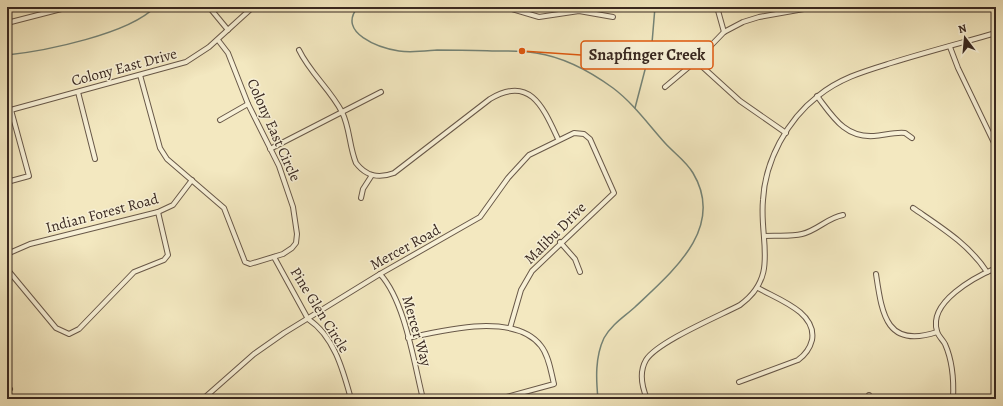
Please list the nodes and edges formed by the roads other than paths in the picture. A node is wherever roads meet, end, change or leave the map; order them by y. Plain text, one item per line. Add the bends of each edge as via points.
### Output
1 (69, 7) edge
2 (209, 7) edge
3 (253, 7) edge
4 (505, 7) edge
5 (717, 7) edge
6 (815, 7) edge
7 (790, 9) edge
8 (613, 17) dead end
9 (7, 23) edge
10 (228, 30) junction
11 (724, 32) junction
12 (996, 33) edge
13 (218, 40) junction
14 (950, 47) junction
15 (299, 50) dead end
16 (696, 61) junction
17 (140, 75) junction
18 (665, 87) dead end
19 (78, 92) junction
20 (382, 92) dead end
21 (818, 96) junction
22 (248, 104) junction
23 (9, 111) edge
24 (342, 112) junction
25 (220, 120) dead end
26 (786, 133) junction
27 (912, 138) dead end
28 (558, 139) junction
29 (996, 147) edge
30 (270, 149) junction
31 (95, 159) dead end
32 (600, 162) joint
33 (372, 175) junction
34 (192, 180) junction
35 (7, 182) edge
36 (361, 198) dead end
37 (912, 208) dead end
38 (158, 212) junction
39 (843, 215) dead end
40 (764, 236) junction
41 (560, 242) junction
42 (7, 254) edge
43 (274, 258) junction
44 (996, 268) edge
45 (7, 269) edge
46 (580, 272) dead end
47 (987, 272) junction
48 (380, 274) junction
49 (876, 274) dead end
50 (758, 288) junction
51 (308, 318) junction
52 (510, 328) junction
53 (937, 332) junction
54 (408, 338) junction
55 (739, 382) dead end
56 (202, 399) edge
57 (351, 399) edge
58 (423, 399) edge
59 (499, 399) edge
60 (647, 399) edge
61 (952, 399) edge

1 - 9 street
2 - 10 street
3 - 10 street, Colony East Drive
4 - 8 street via 539,17 579,11
5 - 11 street
6 - 7 street
7 - 11 street via 742,22
10 - 13 street, Colony East Drive
11 - 16 street
12 - 14 street
13 - 17 street, Colony East Drive via 186,62
13 - 22 street, Colony East Circle via 228,53
14 - 21 street via 851,76
14 - 29 street
15 - 24 street via 332,94
16 - 18 street
16 - 26 street via 740,101
17 - 19 street, Colony East Drive
17 - 34 street, Colony East Circle via 160,148 167,159
19 - 23 street, Colony East Drive
19 - 31 street
20 - 24 street
21 - 26 street via 800,112
21 - 27 street via 838,123 852,133 872,136 905,133
22 - 25 street
22 - 30 street, Colony East Circle
23 - 35 street via 29,176
24 - 30 street
24 - 33 street via 356,162 361,169
26 - 40 street via 773,154 764,187
28 - 32 street, Mercer Road via 574,133 584,134 590,139
28 - 33 street via 534,97 522,91 509,91 490,99 394,173
28 - 48 street, Mercer Road via 528,154 480,217
30 - 43 street, Colony East Circle via 279,166 293,207 297,234 296,243 292,248
32 - 41 street, Malibu Drive via 614,193
33 - 36 street via 363,189
34 - 38 street, Indian Forest Road via 173,205
34 - 43 street, Colony East Circle via 224,208 245,262 250,264
37 - 47 street via 953,236 979,260
38 - 42 street, Indian Forest Road via 30,244
38 - 45 street via 168,256 134,272 70,336 56,328
39 - 40 street via 832,217 802,234
40 - 50 street via 766,264
41 - 46 street via 575,259
41 - 52 street, Malibu Drive via 526,279
43 - 51 street, Pine Glen Circle
44 - 47 street
47 - 53 street via 963,285 944,304 937,316
48 - 51 street, Mercer Road
48 - 54 street, Mercer Way via 389,284
49 - 53 street via 886,318 898,334 908,337
50 - 55 street via 798,310 806,318 812,338 810,347 798,360
50 - 60 street via 740,305 667,342 647,358 643,382
51 - 56 street, Mercer Road via 254,354
51 - 57 street, Pine Glen Circle via 332,346 343,370
52 - 54 street via 452,328
52 - 59 street via 542,346 554,384
53 - 61 street via 944,343 951,364 954,384
54 - 58 street, Mercer Way

